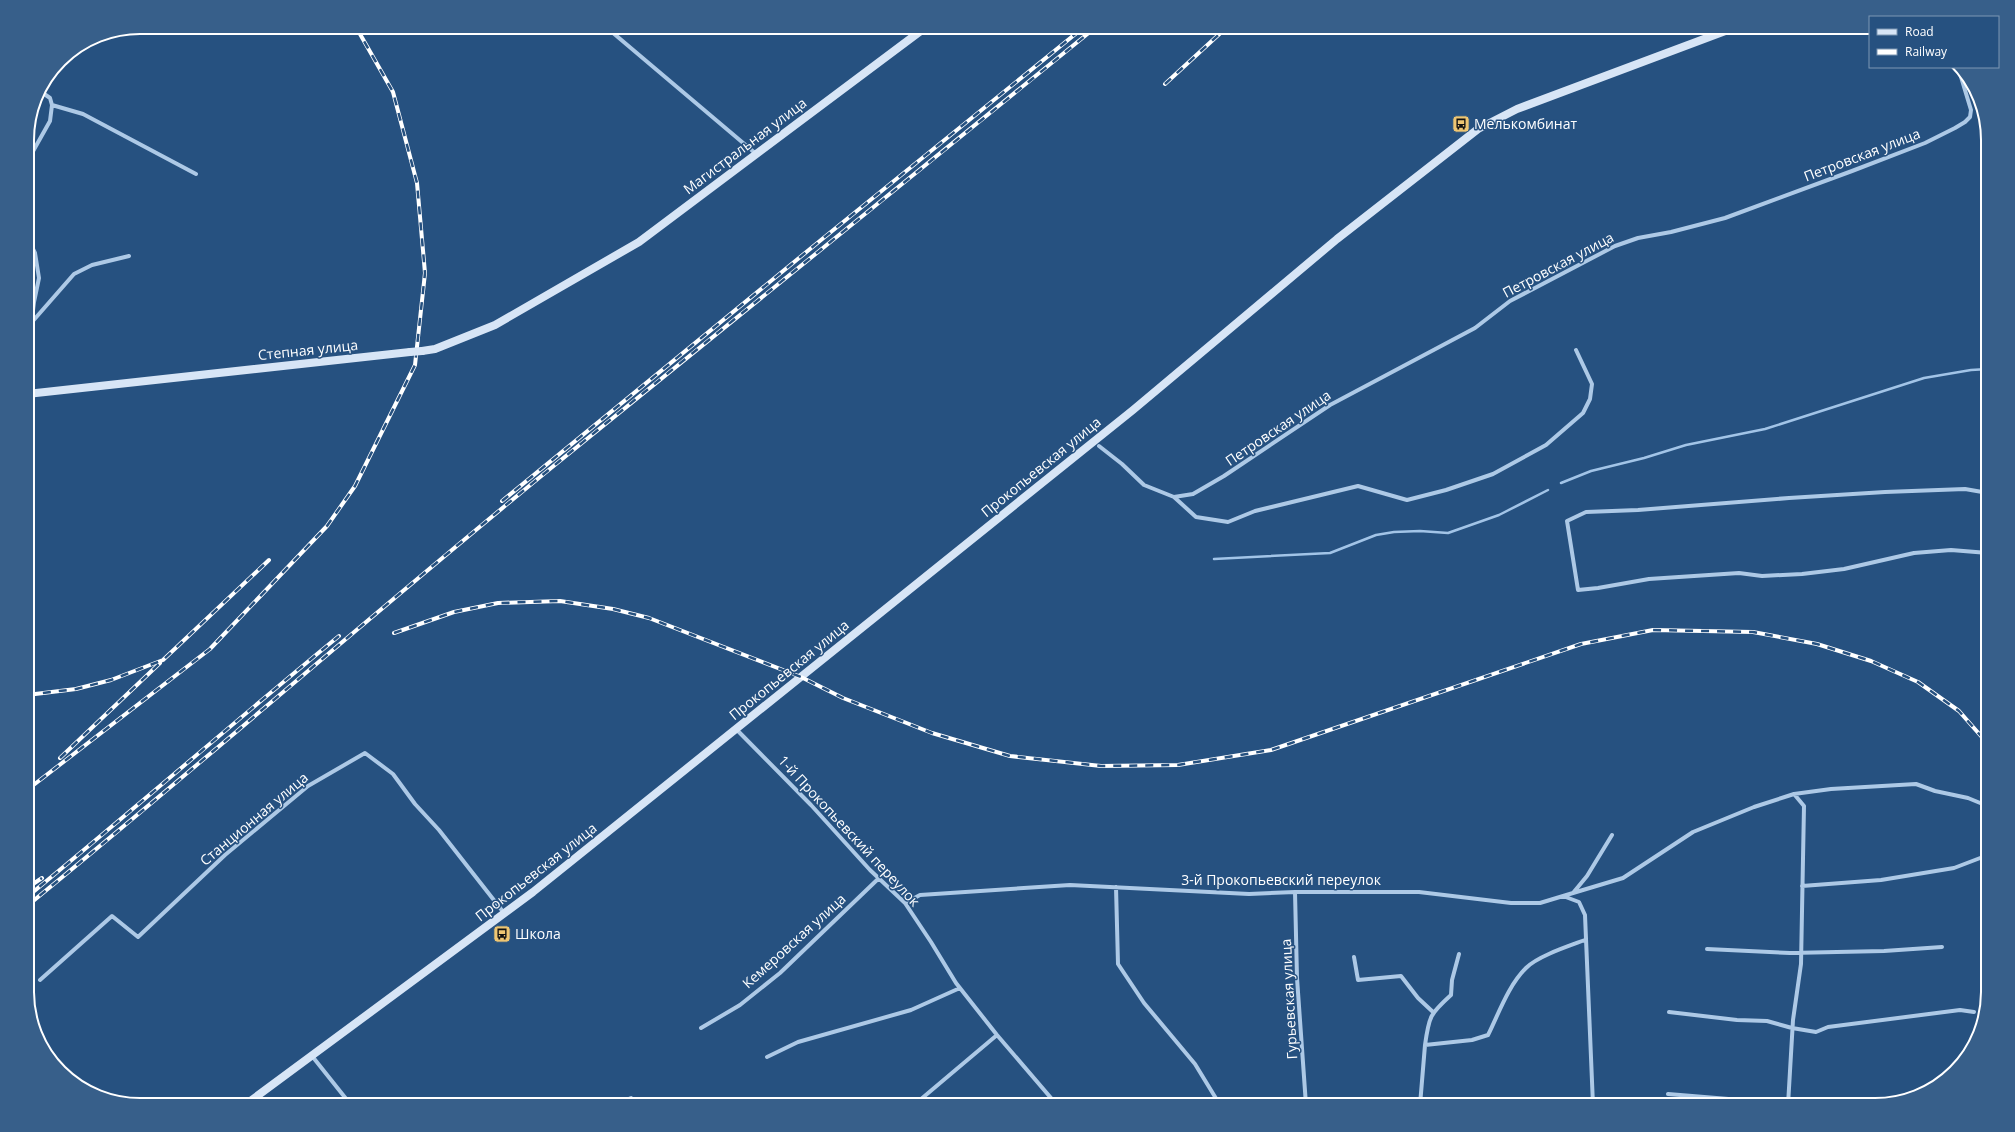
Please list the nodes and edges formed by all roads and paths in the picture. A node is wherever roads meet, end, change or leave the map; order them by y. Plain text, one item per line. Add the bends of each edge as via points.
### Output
1 (614, 34) edge
2 (916, 34) edge
3 (1717, 34) edge
4 (1962, 79) edge
5 (45, 94) edge
6 (52, 105) junction
7 (34, 150) edge
8 (755, 153) junction
9 (196, 174) dead end
10 (34, 251) edge
11 (129, 256) dead end
12 (576, 279) joint
13 (34, 309) edge
14 (34, 320) edge
15 (1576, 350) dead end
16 (34, 393) edge
17 (1099, 446) dead end
18 (1981, 492) edge
19 (1174, 497) junction
20 (1981, 552) edge
21 (736, 729) junction
22 (1794, 794) junction
23 (1981, 803) edge
24 (1612, 835) dead end
25 (1981, 858) edge
26 (878, 879) junction
27 (1802, 886) junction
28 (1116, 887) junction
29 (1295, 892) junction
30 (1573, 893) junction
31 (1563, 896) junction
32 (905, 903) junction
33 (504, 913) junction
34 (1585, 940) junction
35 (1942, 947) dead end
36 (1707, 949) dead end
37 (1801, 952) junction
38 (1459, 954) dead end
39 (1354, 957) dead end
40 (40, 980) dead end
41 (960, 988) junction
42 (1433, 1012) junction
43 (1669, 1012) dead end
44 (1974, 1012) dead end
45 (701, 1028) dead end
46 (1792, 1028) junction
47 (997, 1035) junction
48 (1425, 1045) junction
49 (312, 1056) junction
50 (767, 1057) dead end
51 (1668, 1094) dead end
52 (255, 1098) edge
53 (345, 1098) edge
54 (922, 1098) edge
55 (1051, 1098) edge
56 (1216, 1098) edge
57 (1306, 1098) edge
58 (1421, 1098) edge
59 (1593, 1098) edge
60 (1712, 1098) edge
61 (1788, 1098) edge

1 - 8 street
2 - 8 main road, Магистральная улица
3 - 21 main road, Прокопьевская улица via 1517,109 1478,129 1337,239 1127,415
4 - 19 street, Петровская улица via 1971,110 1970,117 1965,122 1925,143 1775,201 1724,218 1638,238 1615,246 1510,301 1475,328 1330,405 1193,494
5 - 6 street via 50,98
6 - 7 street via 50,121
6 - 9 street via 83,114
8 - 12 main road, Магистральная улица via 638,242
10 - 13 street via 39,278
11 - 14 street via 92,266 74,274
12 - 16 main road, Степная улица, bridge via 495,325 435,350
15 - 19 street via 1592,384 1590,399 1583,413 1546,444 1493,474 1407,500 1358,486 1255,511 1228,522 1196,517
17 - 19 street via 1144,485
18 - 20 street via 1965,490 1841,495 1586,512 1567,521 1578,590 1649,579 1739,573 1762,576 1802,574 1844,569 1914,553 1951,550
21 - 26 street, 1-й Прокопьевский переулок via 811,805
21 - 33 main road, Прокопьевская улица
22 - 23 street, 3-й Прокопьевский переулок via 1916,784
22 - 27 street via 1804,806
22 - 30 street, 3-й Прокопьевский переулок via 1693,832 1623,878
24 - 30 street
25 - 27 street via 1954,868 1881,880
26 - 32 street, 1-й Прокопьевский переулок
26 - 45 street, Кемеровская улица via 780,973 740,1005
27 - 37 street
28 - 29 street, 3-й Прокопьевский переулок via 1206,893
28 - 32 street, 3-й Прокопьевский переулок via 1070,884 920,895
28 - 56 street via 1118,964 1144,1003 1195,1064
29 - 31 street, 3-й Прокопьевский переулок via 1419,892 1511,902 1540,902
29 - 57 street, Гурьевская улица via 1297,978
30 - 31 street, 3-й Прокопьевский переулок
31 - 34 street via 1578,902 1585,915
32 - 41 street, 1-й Прокопьевский переулок
33 - 40 street, Станционная улица via 393,774 365,753 308,786 226,855 138,937 112,916
33 - 49 main road, Прокопьевская улица
34 - 48 street via 1558,950 1527,967 1503,1003 1488,1035 1472,1040
34 - 59 street
35 - 37 street
36 - 37 street
37 - 46 street
38 - 42 street via 1452,980 1452,995
39 - 42 street via 1358,980 1400,976
41 - 47 street, 1-й Прокопьевский переулок
41 - 50 street via 911,1010 798,1042
42 - 48 street
43 - 46 street via 1767,1021
44 - 46 street via 1960,1010 1828,1027 1816,1032
46 - 61 street
47 - 54 street
47 - 55 street, 1-й Прокопьевский переулок
48 - 58 street
49 - 52 main road, Прокопьевская улица
49 - 53 street
51 - 60 street

